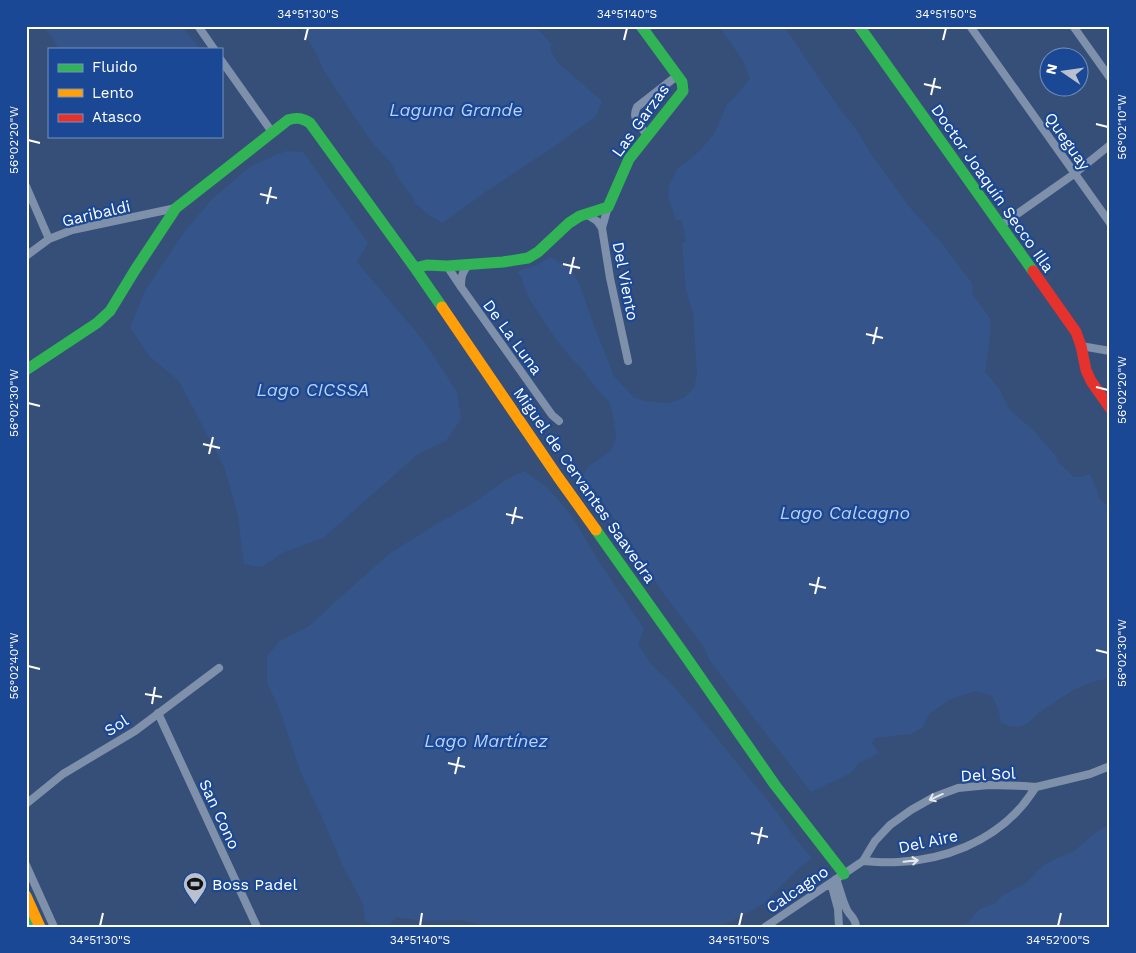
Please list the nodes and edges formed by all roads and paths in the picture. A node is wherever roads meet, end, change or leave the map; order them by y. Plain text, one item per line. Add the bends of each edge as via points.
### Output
1 (198, 26) edge
2 (642, 26) edge
3 (859, 26) edge
4 (970, 26) edge
5 (1073, 26) edge
6 (213, 48) edge
7 (222, 61) edge
8 (678, 75) junction
9 (1110, 78) edge
10 (272, 132) junction
11 (647, 135) junction
12 (1110, 145) edge
13 (1074, 174) junction
14 (26, 186) edge
15 (608, 207) junction
16 (176, 208) junction
17 (586, 214) junction
18 (1110, 223) edge
19 (1000, 226) junction
20 (602, 228) junction
21 (50, 239) junction
22 (26, 256) edge
23 (471, 264) junction
24 (447, 266) junction
25 (415, 268) junction
26 (461, 287) junction
27 (1081, 346) junction
28 (1110, 351) edge
29 (628, 360) dead end
30 (26, 370) edge
31 (1110, 408) edge
32 (560, 421) dead end
33 (219, 668) dead end
34 (158, 713) junction
35 (1110, 766) edge
36 (1036, 788) junction
37 (26, 804) edge
38 (863, 861) junction
39 (26, 865) edge
40 (837, 879) junction
41 (26, 896) edge
42 (26, 919) edge
43 (30, 927) edge
44 (40, 927) edge
45 (54, 927) edge
46 (257, 927) edge
47 (765, 927) edge
48 (839, 927) edge
49 (856, 927) edge

1 - 6 street
2 - 8 street
3 - 19 street, Doctor Joaquín Secco Illa
4 - 13 street, Queguay
5 - 9 street
7 - 10 street
8 - 11 street, Las Garzas via 683,91
8 - 11 street via 637,107 635,119
10 - 16 street
10 - 25 street, Miguel de Cervantes Saavedra via 288,120 297,118 310,123
11 - 15 street, Las Garzas via 629,159
12 - 13 street
13 - 18 street, Queguay
13 - 19 street
14 - 21 street
15 - 17 street
15 - 20 street
16 - 21 street, Garibaldi via 72,230
16 - 30 street via 110,311
17 - 20 street, Del Viento
17 - 23 street via 569,223 528,258
19 - 27 street, Doctor Joaquín Secco Illa via 1076,332
20 - 29 street, Del Viento
21 - 22 street, Garibaldi
23 - 24 street
23 - 26 street via 464,272
24 - 25 street
24 - 26 street, De La Luna
25 - 40 street, Miguel de Cervantes Saavedra via 558,477 775,785 825,850
26 - 32 street, De La Luna via 552,415
27 - 28 street
27 - 31 street, Doctor Joaquín Secco Illa via 1091,381
33 - 34 street, Sol
34 - 37 street, Sol via 135,731 63,774
34 - 46 street, San Cono
35 - 36 street, Del Sol
38 -> 36 street, Del Aire via 916,861 970,846 991,834 1022,807
36 -> 38 street, Del Sol via 989,785 958,788 934,797 890,825
38 - 40 street, Calcagno
39 - 45 street
40 - 47 street, Calcagno
40 - 48 street
40 - 49 street
41 - 44 street
42 - 43 street

